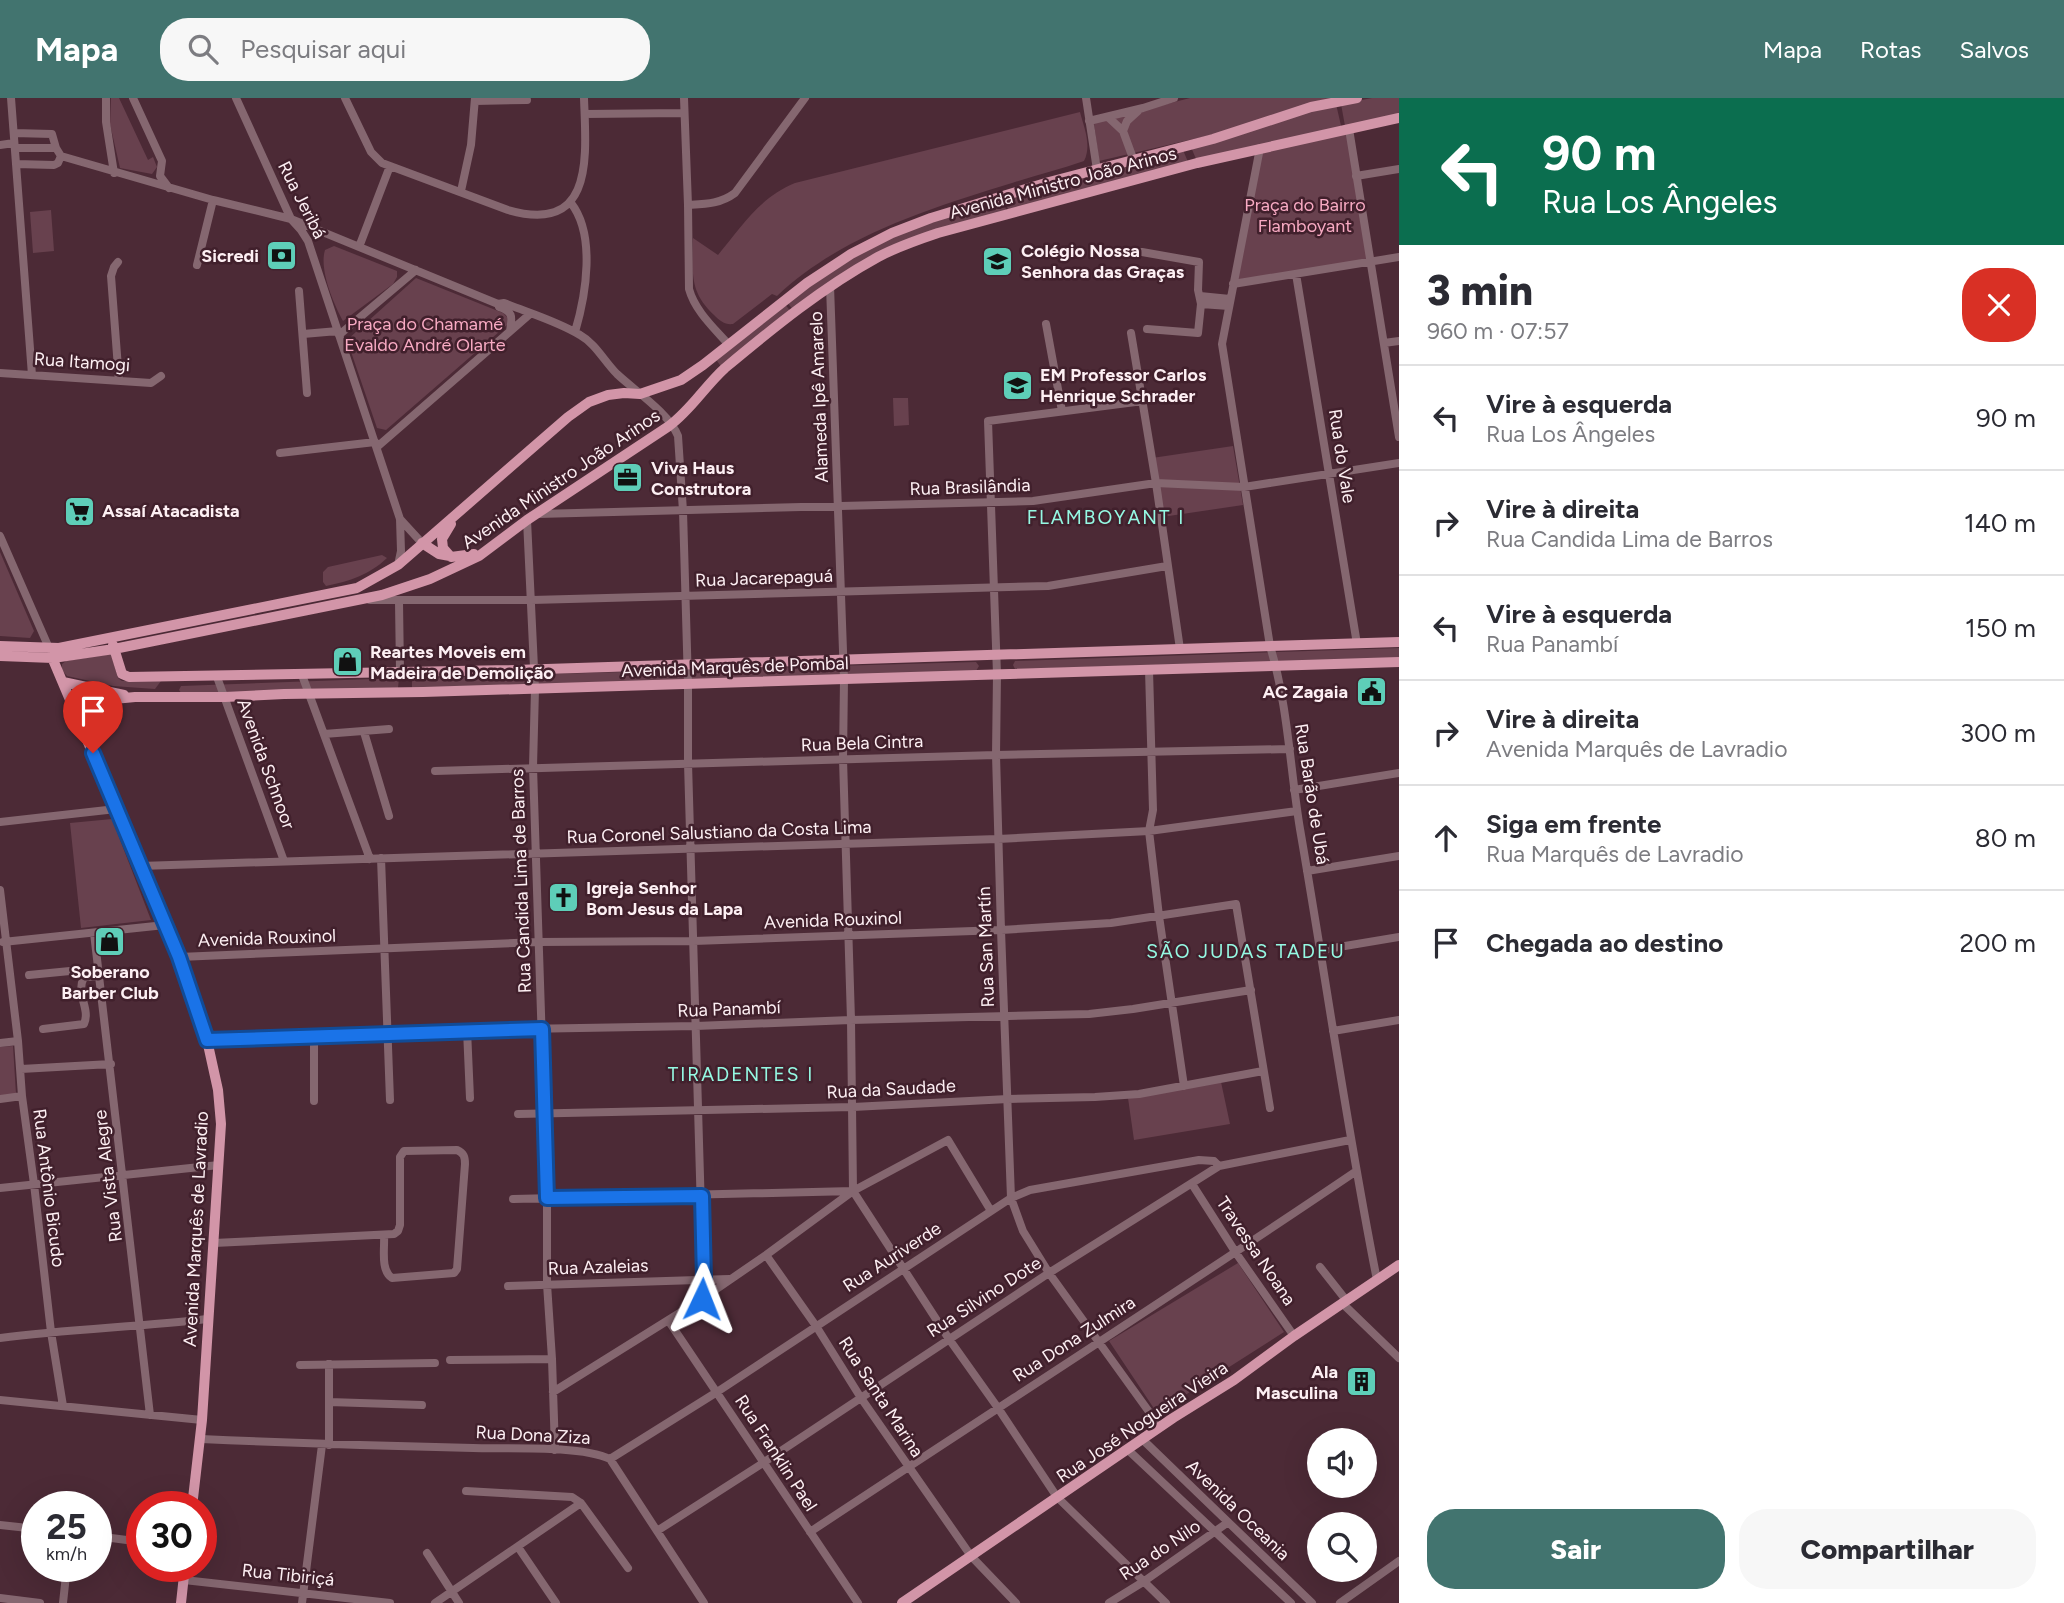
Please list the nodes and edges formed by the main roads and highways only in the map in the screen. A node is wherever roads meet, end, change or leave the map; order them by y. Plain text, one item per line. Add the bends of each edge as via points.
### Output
1 (1357, 98) edge
2 (1314, 103) edge
3 (1399, 118) edge
4 (1134, 160) junction
5 (1049, 182) junction
6 (1120, 183) junction
7 (1036, 205) junction
8 (729, 345) junction
9 (739, 357) junction
10 (461, 510) junction
11 (499, 542) junction
12 (422, 543) junction
13 (451, 557) junction
14 (111, 638) junction
15 (1399, 642) edge
16 (0, 646) edge
17 (1283, 646) junction
18 (1253, 647) junction
19 (114, 649) junction
20 (51, 653) junction
21 (979, 655) junction
22 (1002, 655) junction
23 (0, 656) edge
24 (849, 659) junction
25 (823, 660) junction
26 (1399, 662) edge
27 (693, 664) junction
28 (668, 665) junction
29 (1254, 666) junction
30 (1280, 666) junction
31 (540, 669) junction
32 (515, 670) junction
33 (1002, 674) junction
34 (978, 675) junction
35 (172, 677) junction
36 (849, 679) junction
37 (825, 680) junction
38 (63, 682) junction
39 (669, 684) junction
40 (693, 684) junction
41 (540, 688) junction
42 (515, 689) junction
43 (135, 697) junction
44 (154, 697) junction
45 (72, 702) junction
46 (1399, 1265) edge
47 (194, 1491) edge
48 (184, 1582) edge
49 (181, 1603) edge
50 (901, 1603) edge

1 - 2 main road, Avenida Ministro João Arinos
2 - 4 main road, Avenida Ministro João Arinos via 1232,134
3 - 6 main road, Avenida Ministro João Arinos
4 - 5 main road, Avenida Ministro João Arinos
4 - 6 main road via 1132,175
5 - 7 main road via 1038,191
5 - 8 main road, Avenida Ministro João Arinos via 931,218 872,242 807,283
6 - 7 main road, Avenida Ministro João Arinos
7 - 9 main road, Avenida Ministro João Arinos via 900,247 830,285
8 - 9 main road
8 - 10 main road, Avenida Ministro João Arinos via 681,380 640,394 608,395 589,402
9 - 11 main road, Avenida Ministro João Arinos via 671,425
10 - 12 main road, Avenida Ministro João Arinos
10 - 13 main road via 442,539
11 - 13 main road via 478,554
11 - 19 main road, Avenida Ministro João Arinos via 430,579 382,595
12 - 13 main road
12 - 14 main road, Avenida Ministro João Arinos via 372,581 341,592
14 - 19 main road, Avenida Marquês de Pombal
14 - 20 main road, Avenida Ministro João Arinos
15 - 17 main road, Avenida Marquês de Pombal
16 - 20 main road
17 - 18 main road, Avenida Marquês de Pombal
17 - 30 main road
18 - 22 main road, Avenida Marquês de Pombal
18 - 29 main road
19 - 20 main road, Avenida Ministro João Arinos
19 - 35 main road, Avenida Marquês de Pombal via 125,676
20 - 23 main road
20 - 38 main road
21 - 22 main road, Avenida Marquês de Pombal
21 - 24 main road, Avenida Marquês de Pombal
21 - 34 main road
22 - 33 main road
24 - 25 main road, Avenida Marquês de Pombal
24 - 36 main road
25 - 27 main road, Avenida Marquês de Pombal
25 - 37 main road
26 - 30 main road, Avenida Marquês de Pombal
27 - 28 main road, Avenida Marquês de Pombal
27 - 40 main road
28 - 31 main road, Avenida Marquês de Pombal
28 - 39 main road
29 - 30 main road, Avenida Marquês de Pombal
29 - 33 main road, Avenida Marquês de Pombal
31 - 32 main road, Avenida Marquês de Pombal
31 - 41 main road
32 - 35 main road, Avenida Marquês de Pombal
32 - 42 main road
33 - 34 main road, Avenida Marquês de Pombal
34 - 36 main road, Avenida Marquês de Pombal
35 - 44 main road
36 - 37 main road, Avenida Marquês de Pombal
37 - 40 main road, Avenida Marquês de Pombal
38 - 43 main road
38 - 45 main road
39 - 40 main road, Avenida Marquês de Pombal
39 - 41 main road, Avenida Marquês de Pombal
41 - 42 main road, Avenida Marquês de Pombal
42 - 44 main road, Avenida Marquês de Pombal
43 - 44 main road, Avenida Marquês de Pombal
43 - 45 main road, Avenida Marquês de Pombal
45 - 47 main road, Avenida Marquês de Lavradio via 179,957 207,1040 218,1090 219,1165
46 - 50 main road, Rua José Nogueira Vieira
48 - 49 main road

